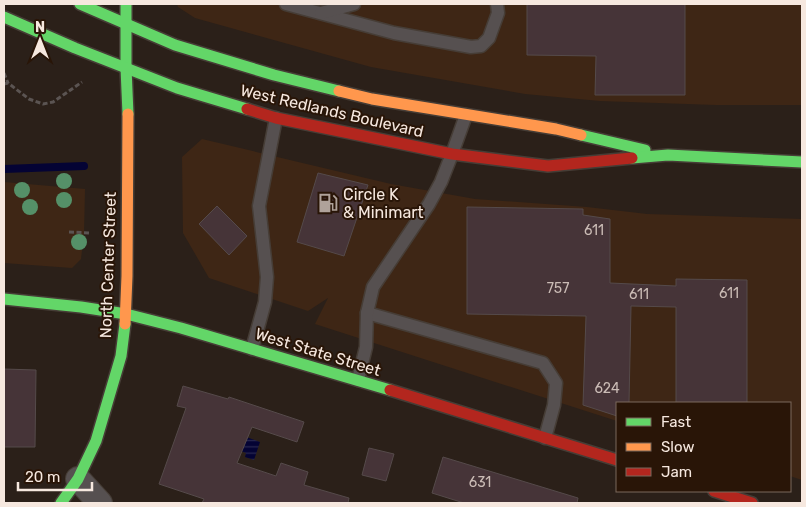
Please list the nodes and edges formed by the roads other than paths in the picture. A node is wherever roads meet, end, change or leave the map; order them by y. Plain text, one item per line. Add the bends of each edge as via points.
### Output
1 (80, 4) edge
2 (126, 4) edge
3 (286, 4) edge
4 (354, 4) edge
5 (497, 4) edge
6 (321, 13) junction
7 (4, 17) edge
8 (126, 24) junction
9 (126, 68) junction
10 (466, 115) junction
11 (276, 118) junction
12 (452, 154) junction
13 (668, 155) junction
14 (802, 162) edge
15 (4, 299) edge
16 (367, 313) junction
17 (126, 314) junction
18 (252, 349) junction
19 (358, 380) junction
20 (545, 438) junction
21 (616, 460) edge
22 (78, 480) junction
23 (717, 492) edge
24 (61, 503) edge
25 (100, 503) edge
26 (752, 503) edge

1 - 8 main road, West Redlands Boulevard
2 - 8 main road, North Center Street
3 - 6 lane
4 - 6 lane
5 - 6 lane via 498,13 489,38 481,46 471,48 394,34
7 - 9 main road, West Redlands Boulevard
8 - 9 main road, North Center Street
8 - 10 main road, West Redlands Boulevard via 186,49 274,75 372,98
9 - 11 main road, West Redlands Boulevard via 177,88
9 - 17 main road, North Center Street
10 - 12 lane
10 - 13 main road, West Redlands Boulevard via 556,129
11 - 12 main road, West Redlands Boulevard
11 - 18 lane via 259,206 267,277 265,302
12 - 13 main road, West Redlands Boulevard via 548,166
12 - 16 lane via 429,204 373,287
13 - 14 main road, West Redlands Boulevard
15 - 17 main road, West State Street
16 - 19 lane via 366,347
16 - 20 lane via 543,363 556,383
17 - 18 main road, West State Street
17 - 22 main road, North Center Street via 121,356 96,441
18 - 19 main road, West State Street
19 - 20 main road, West State Street
20 - 21 main road, West State Street
22 - 24 main road, North Center Street
22 - 25 street
23 - 26 main road

